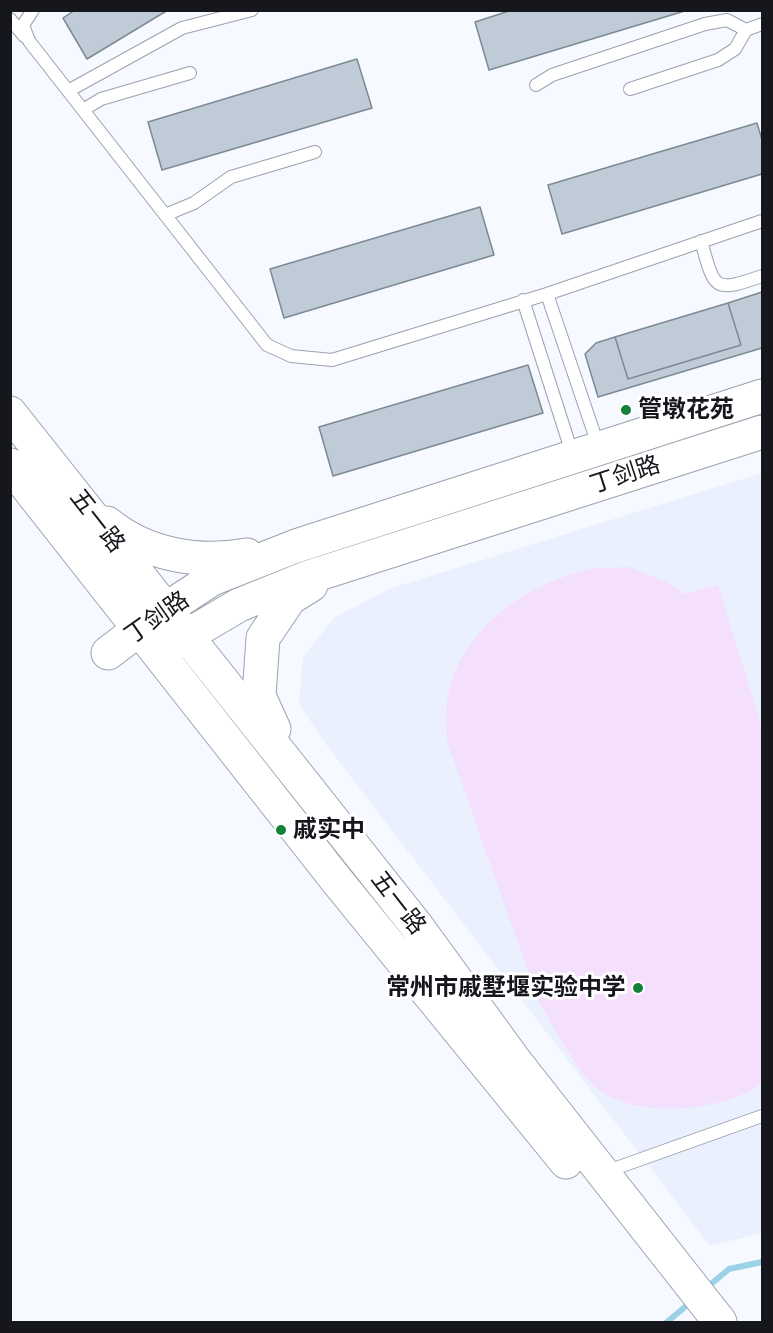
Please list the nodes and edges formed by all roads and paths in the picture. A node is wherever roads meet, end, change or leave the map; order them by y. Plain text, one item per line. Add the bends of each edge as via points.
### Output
1 (33, 10) edge
2 (252, 10) edge
3 (10, 19) edge
4 (762, 24) edge
5 (746, 30) junction
6 (29, 41) junction
7 (190, 73) dead end
8 (537, 85) dead end
9 (630, 89) dead end
10 (68, 91) junction
11 (83, 110) junction
12 (315, 152) dead end
13 (165, 215) junction
14 (762, 220) edge
15 (701, 241) junction
16 (762, 276) edge
17 (547, 294) junction
18 (523, 300) junction
19 (762, 396) edge
20 (10, 413) edge
21 (762, 432) edge
22 (586, 453) junction
23 (10, 465) edge
24 (82, 503) junction
25 (296, 546) junction
26 (340, 567) junction
27 (166, 609) junction
28 (187, 634) junction
29 (148, 642) junction
30 (293, 768) junction
31 (762, 1116) edge
32 (603, 1173) junction
33 (697, 1308) edge

1 - 6 lane via 23,25
2 - 10 lane via 182,28
3 - 6 lane
4 - 5 lane
5 - 8 lane via 727,20 705,24 552,75
5 - 9 lane via 735,49 718,60
6 - 10 lane
7 - 11 lane via 101,99
10 - 11 lane
11 - 13 lane
12 - 13 lane via 231,177 194,203
13 - 18 lane via 267,345 291,356 332,360
14 - 15 lane
15 - 16 lane via 711,276 718,284 728,288
15 - 17 lane
17 - 18 lane
17 - 22 lane
18 - 22 lane
19 - 22 main road, 丁剑路
20 - 24 main road, 五一路
21 - 26 main road, 丁剑路
22 - 25 main road, 丁剑路
23 - 29 main road, 五一路
24 - 25 main road via 125,538 175,556 220,560
24 - 27 main road, 五一路
25 - 27 main road, 丁剑路 via 212,579
26 - 28 main road, 丁剑路 via 238,605
26 - 30 main road via 290,598 263,638 259,696
27 - 28 main road, 五一路
27 - 29 main road, 丁剑路
28 - 29 main road, 丁剑路
28 - 30 main road, 五一路
29 - 33 main road, 五一路 via 338,882
30 - 32 main road, 五一路
31 - 32 lane
32 - 33 main road, 五一路

